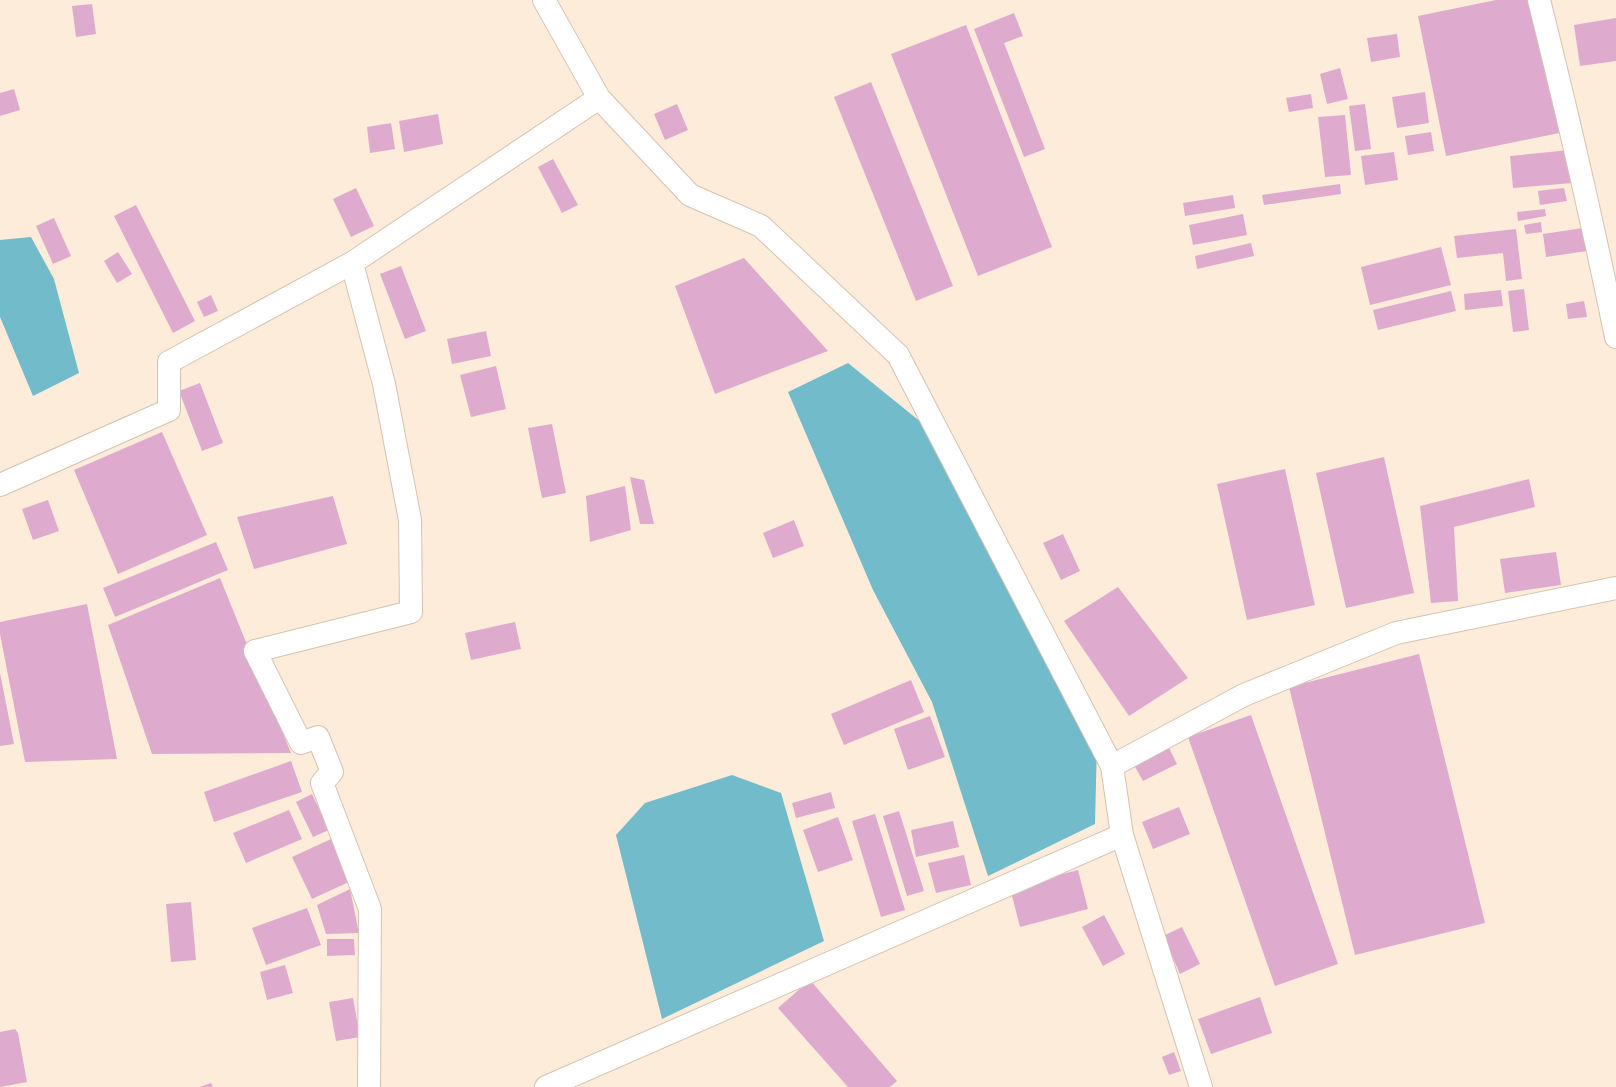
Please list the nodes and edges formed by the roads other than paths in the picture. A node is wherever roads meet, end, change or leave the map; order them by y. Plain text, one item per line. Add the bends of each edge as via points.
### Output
1 (544, 0) edge
2 (1539, 0) edge
3 (599, 98) junction
4 (352, 263) junction
5 (1616, 337) edge
6 (0, 485) edge
7 (1616, 588) edge
8 (1112, 766) junction
9 (1122, 835) junction
10 (369, 1087) edge
11 (546, 1087) edge
12 (1201, 1087) edge

1 - 3 street
2 - 5 street via 1599,251
3 - 4 street
3 - 8 street via 690,195 761,226 898,356
4 - 6 street via 169,362 169,410
4 - 10 street via 384,384 410,520 411,612 255,651 301,743 318,737 332,772 322,782 370,909
7 - 8 street via 1396,633 1244,695
8 - 9 street
9 - 11 street
9 - 12 street

